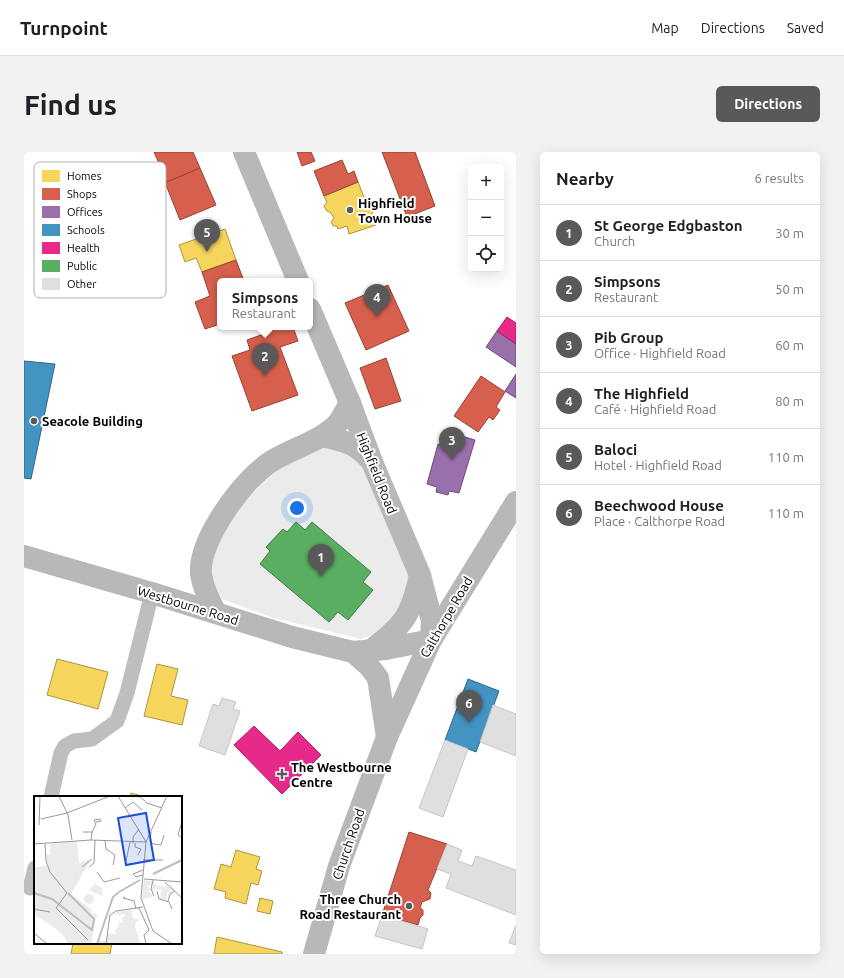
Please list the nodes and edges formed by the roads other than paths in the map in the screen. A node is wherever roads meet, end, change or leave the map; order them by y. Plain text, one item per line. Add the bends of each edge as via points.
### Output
1 (244, 152) edge
2 (297, 278) edge
3 (313, 316) edge
4 (350, 403) junction
5 (323, 436) junction
6 (372, 462) junction
7 (516, 502) edge
8 (24, 556) edge
9 (420, 575) junction
10 (152, 593) junction
11 (216, 613) junction
12 (431, 640) junction
13 (362, 651) junction
14 (387, 737) junction
15 (51, 796) edge
16 (34, 872) edge
17 (30, 888) dead end
18 (314, 954) edge

1 - 2 main road
3 - 4 main road, Highfield Road
4 - 5 main road via 340,421
4 - 6 main road, Highfield Road
5 - 6 main road via 361,449
5 - 11 main road via 270,462 243,487 224,512 204,553 201,573 205,591
6 - 9 main road, Highfield Road
7 - 12 main road, Calthorpe Road
8 - 10 main road, Westbourne Road
9 - 12 main road, Highfield Road via 432,621
9 - 13 main road via 415,600 408,615 389,636
10 - 11 main road, Westbourne Road
10 - 15 street via 127,693 117,721 92,739 74,741 65,746
11 - 13 main road, Westbourne Road via 292,637
12 - 13 main road
12 - 14 main road, Calthorpe Road
13 - 14 main road via 378,678
14 - 18 main road, Church Road via 339,866
16 - 17 street

